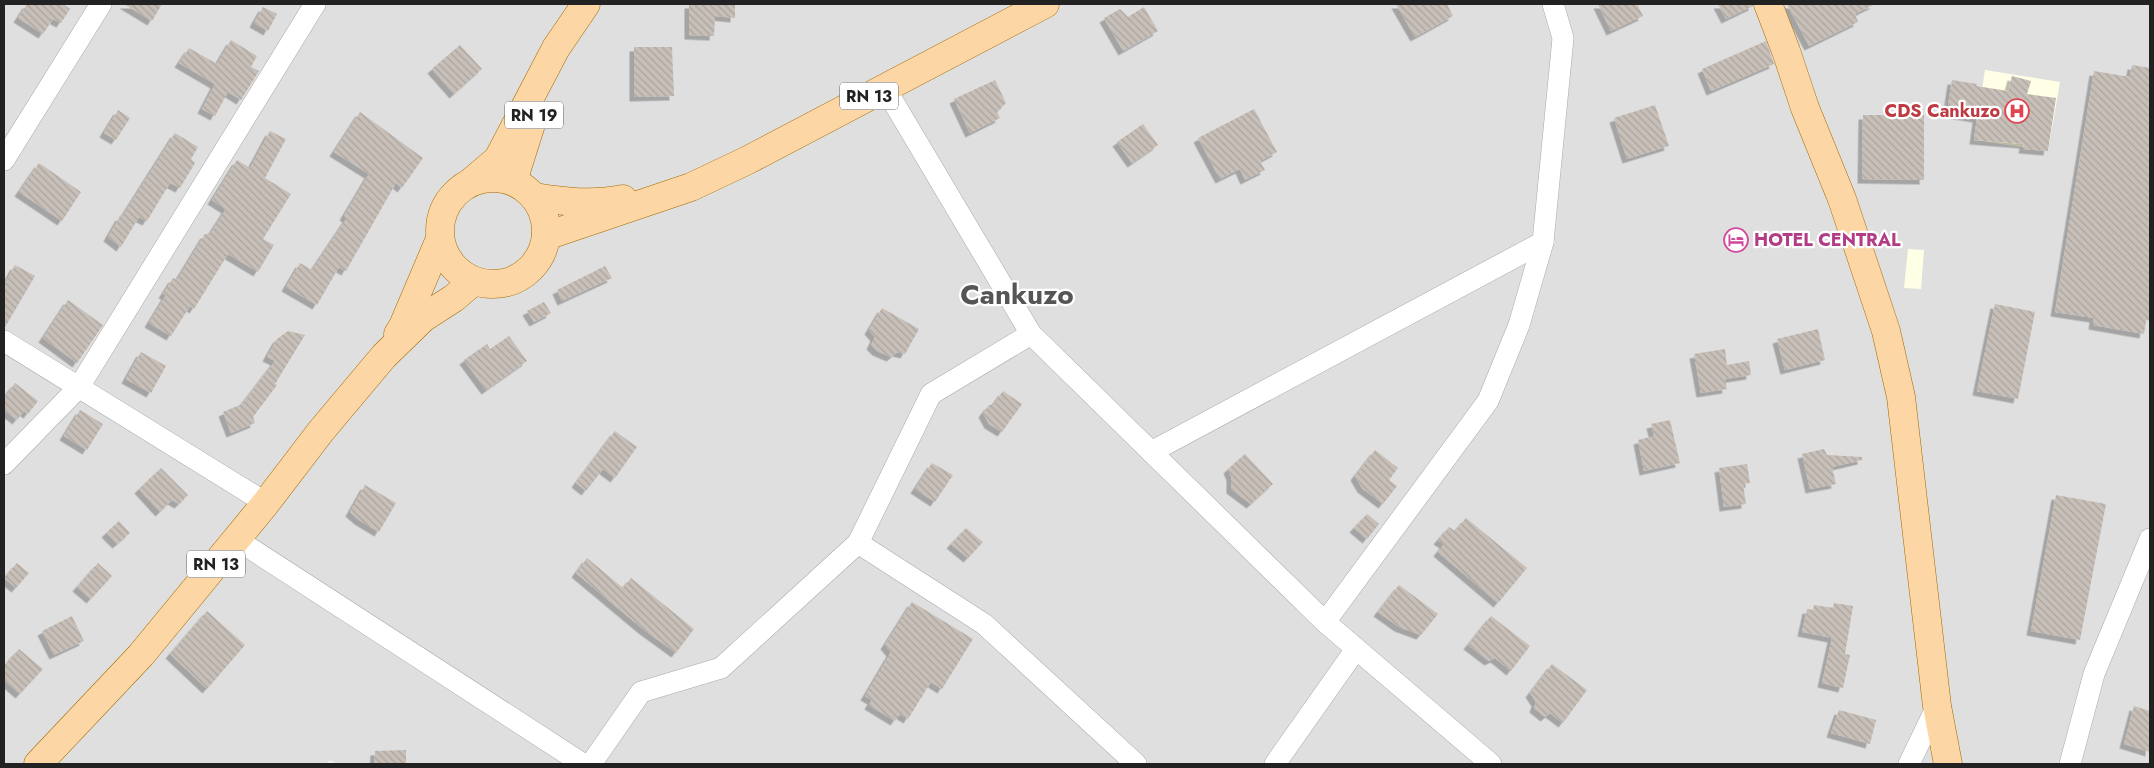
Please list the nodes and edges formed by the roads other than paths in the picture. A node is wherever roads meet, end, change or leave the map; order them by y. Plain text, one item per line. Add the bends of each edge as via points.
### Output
1 (101, 4) edge
2 (315, 4) edge
3 (586, 4) edge
4 (1045, 4) edge
5 (1553, 4) edge
6 (1768, 4) edge
7 (556, 48) junction
8 (885, 88) junction
9 (4, 160) edge
10 (513, 181) junction
11 (471, 182) junction
12 (691, 187) junction
13 (535, 198) junction
14 (546, 236) junction
15 (440, 239) junction
16 (1543, 242) junction
17 (474, 280) junction
18 (1031, 334) junction
19 (4, 341) edge
20 (384, 356) junction
21 (79, 387) junction
22 (1151, 452) junction
23 (4, 464) edge
24 (266, 503) junction
25 (236, 539) junction
26 (2150, 540) edge
27 (858, 543) junction
28 (1325, 622) junction
29 (1356, 649) junction
30 (1937, 706) junction
31 (38, 764) edge
32 (583, 764) edge
33 (591, 764) edge
34 (1136, 764) edge
35 (1275, 764) edge
36 (1492, 764) edge
37 (1909, 764) edge
38 (1948, 764) edge
39 (2070, 764) edge

1 - 9 street
2 - 21 street
3 - 7 main road, RN 19
4 - 8 main road, RN 13
5 - 16 street via 1563,38
6 - 30 main road via 1842,199 1886,331 1901,397
7 - 10 main road, RN 19
7 - 11 main road, RN 19 via 498,160
8 - 12 main road, RN 13
8 - 18 street
10 - 11 main road, RN 13 via 485,178
10 - 13 main road, RN 13
11 - 15 main road, RN 13 via 459,189 443,211
12 - 13 main road, RN 13 via 607,203
12 - 14 main road, RN 13
13 - 14 main road, RN 13 via 542,209
14 - 17 main road, RN 13 via 536,262 515,280 487,284
15 - 17 main road, RN 13 via 451,264
15 - 20 main road, RN 13 via 404,326
16 - 22 street
16 - 28 street via 1519,325 1488,401
17 - 20 main road, RN 13 via 423,318
18 - 22 street
18 - 27 street via 931,394
19 - 21 street
20 - 24 main road, RN 13
21 - 23 street
21 - 24 street
22 - 28 street
24 - 25 main road, RN 13
25 - 31 main road, RN 13 via 141,655
25 - 32 street
26 - 39 street via 2094,674
27 - 33 street via 720,668 641,692
27 - 34 street via 984,624
28 - 29 street
29 - 35 street
29 - 36 street
30 - 37 street
30 - 38 main road

